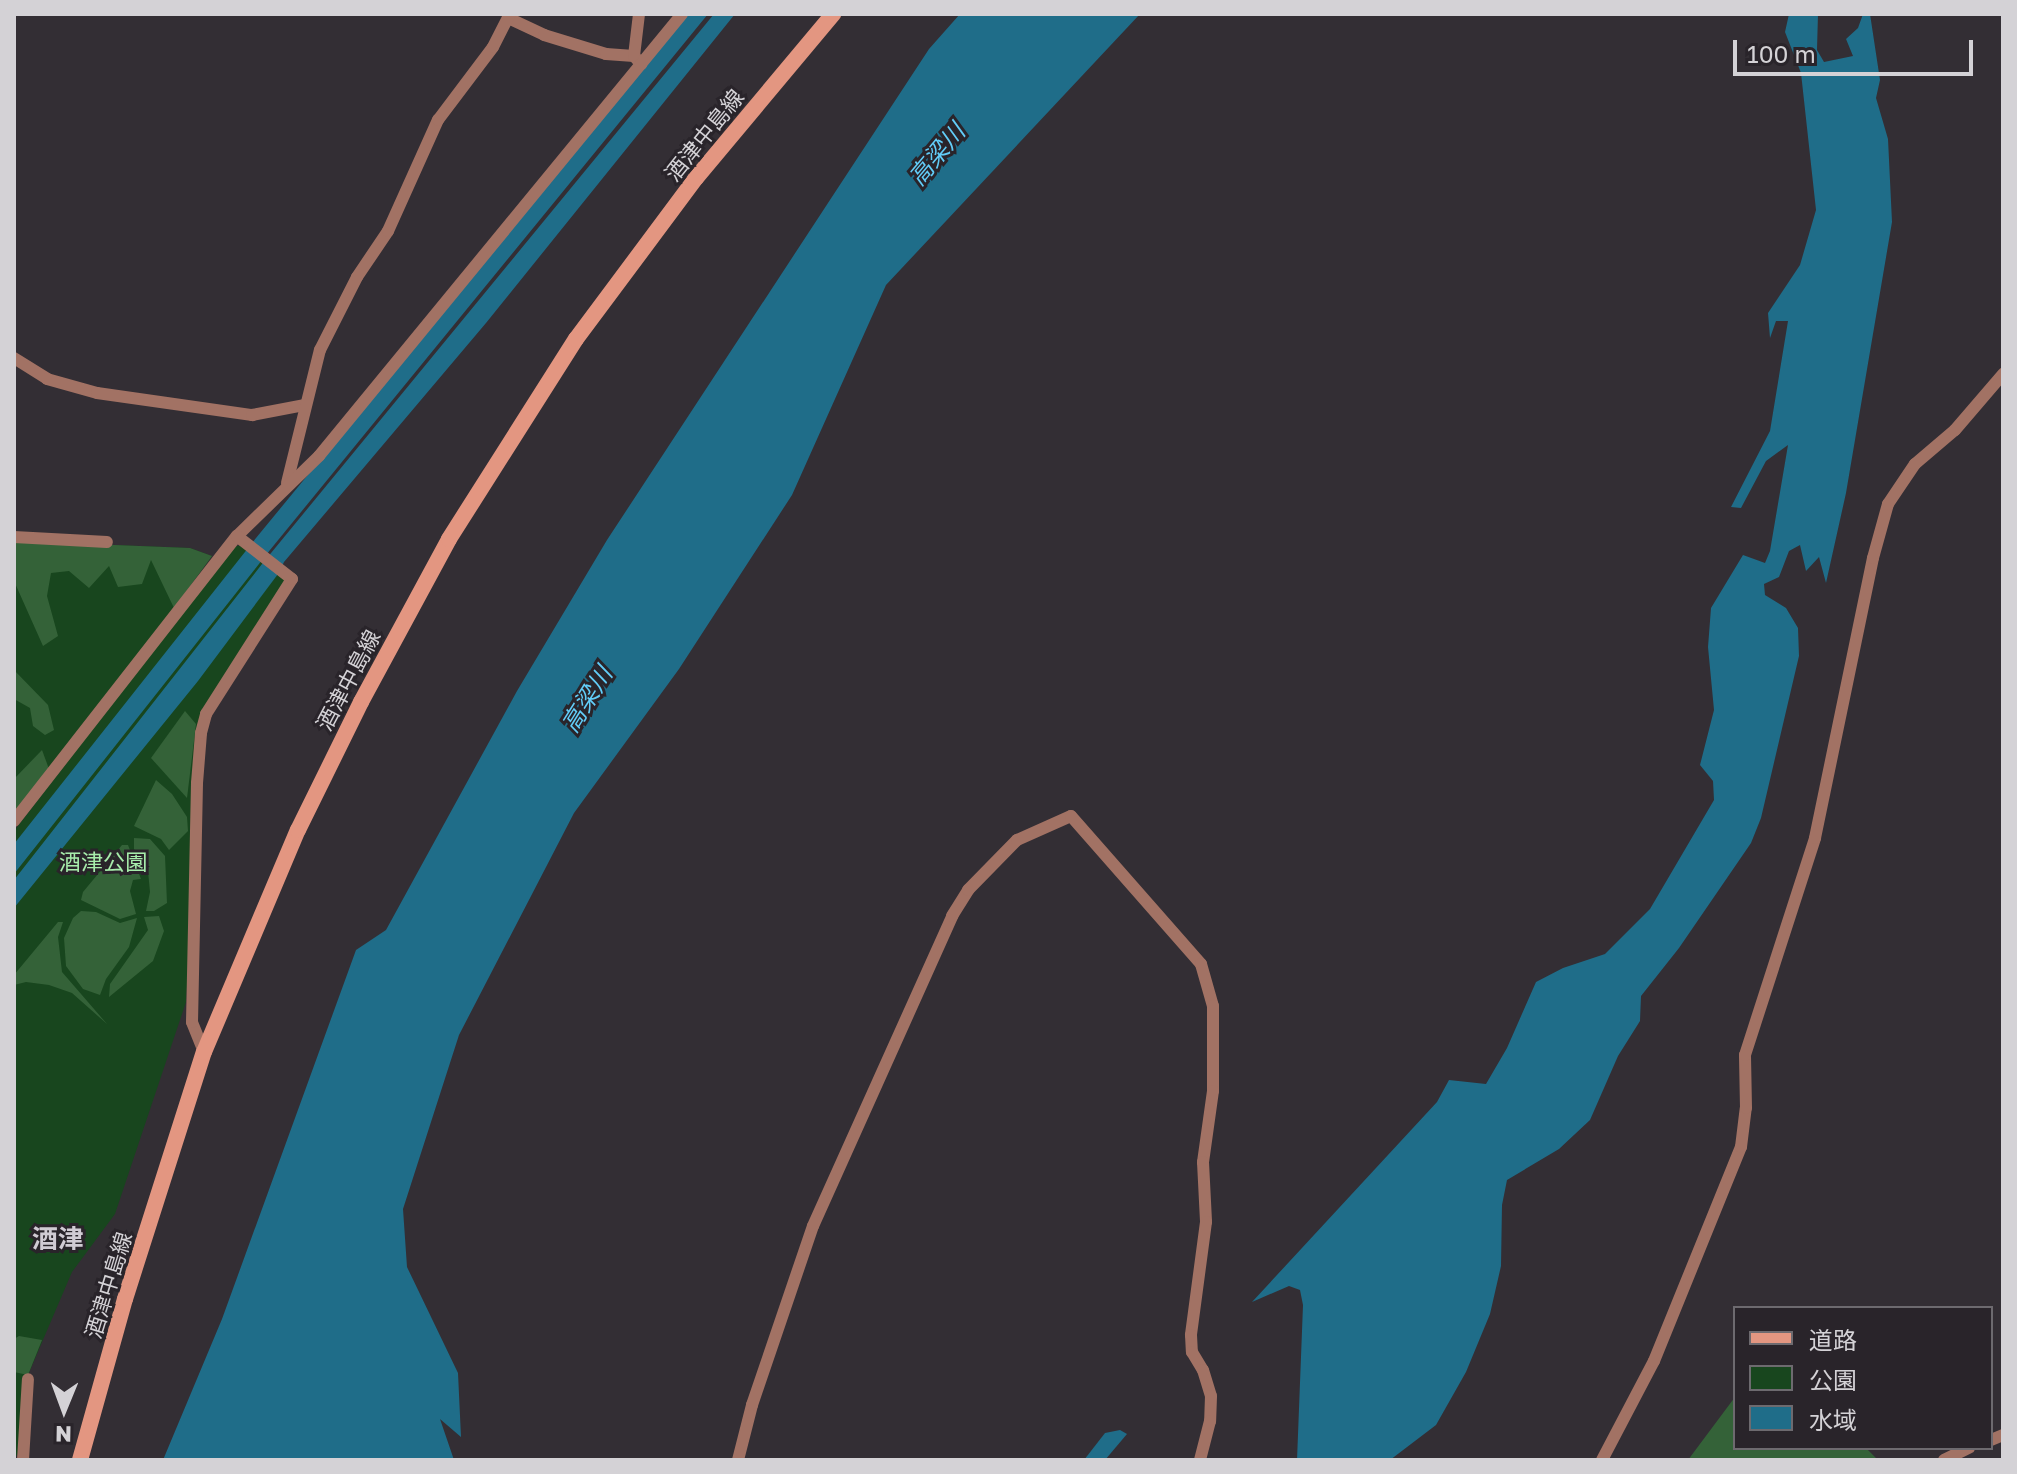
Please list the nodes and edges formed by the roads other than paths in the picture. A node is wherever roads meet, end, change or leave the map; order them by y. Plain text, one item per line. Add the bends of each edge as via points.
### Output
1 (639, 14) edge
2 (682, 14) edge
3 (833, 14) edge
4 (509, 16) edge
5 (638, 60) junction
6 (14, 358) edge
7 (2003, 374) edge
8 (305, 405) junction
9 (287, 483) junction
10 (14, 537) edge
11 (242, 539) junction
12 (107, 542) dead end
13 (14, 821) edge
14 (204, 1052) junction
15 (28, 1379) dead end
16 (1965, 1450) edge
17 (23, 1460) edge
18 (80, 1460) edge
19 (738, 1460) edge
20 (1200, 1460) edge
21 (1603, 1460) edge
22 (1944, 1460) edge

1 - 5 street
2 - 5 street
3 - 14 main road, 酒津中島線 via 633,261 533,404 449,539 322,781
4 - 5 street via 544,35
4 - 8 street via 493,47 438,120 388,231 357,277 320,350
5 - 9 street via 328,444
6 - 8 street via 47,379 97,393 252,415
7 - 21 street via 1955,430 1915,464 1888,504 1815,838 1745,1055 1741,1147 1654,1361
8 - 9 street
9 - 11 street
10 - 12 street
11 - 13 street
11 - 14 street via 292,579 219,692 201,733 192,1022
14 - 18 main road, 酒津中島線
15 - 17 street
16 - 22 street
19 - 20 street via 813,1226 952,916 968,890 1017,840 1071,816 1201,964 1213,1006 1213,1091 1203,1162 1206,1222 1191,1335 1192,1352 1211,1396

